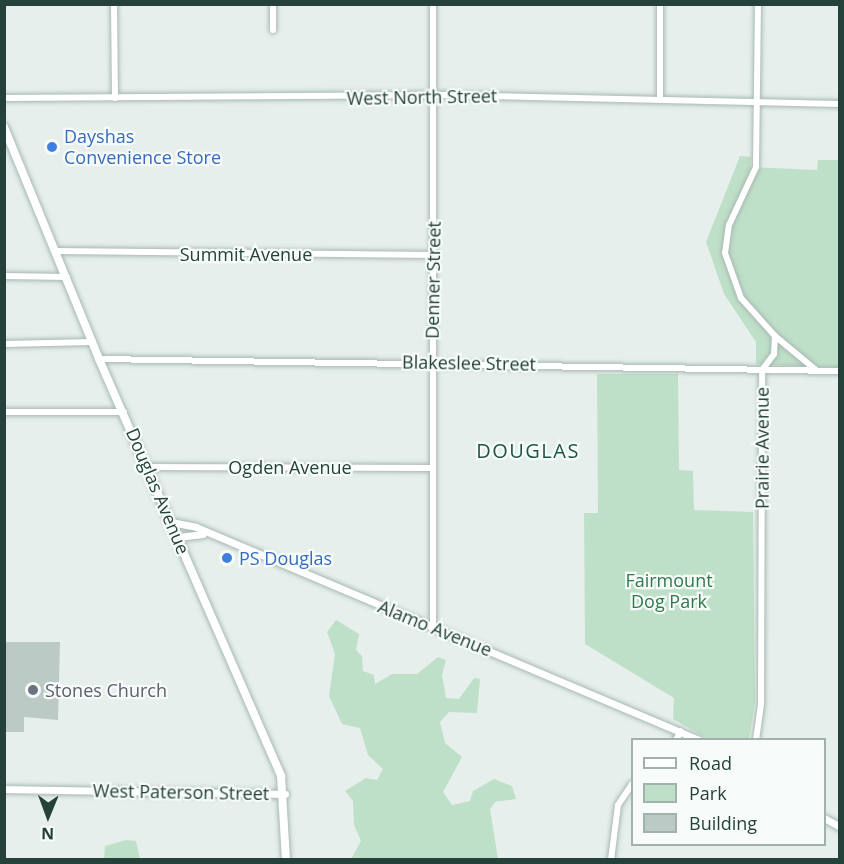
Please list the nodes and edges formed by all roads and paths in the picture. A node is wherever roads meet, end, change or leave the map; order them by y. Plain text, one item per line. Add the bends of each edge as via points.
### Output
1 (114, 4) edge
2 (273, 4) edge
3 (433, 4) edge
4 (660, 4) edge
5 (758, 4) edge
6 (273, 30) dead end
7 (434, 96) junction
8 (4, 98) edge
9 (115, 98) junction
10 (660, 99) junction
11 (757, 101) junction
12 (840, 104) edge
13 (4, 127) edge
14 (57, 250) junction
15 (434, 255) junction
16 (4, 276) edge
17 (69, 277) junction
18 (775, 336) junction
19 (93, 342) junction
20 (4, 344) edge
21 (99, 359) junction
22 (432, 362) junction
23 (762, 370) junction
24 (816, 371) junction
25 (840, 371) edge
26 (4, 412) edge
27 (124, 412) junction
28 (147, 467) junction
29 (433, 468) junction
30 (171, 522) junction
31 (203, 534) junction
32 (178, 537) junction
33 (433, 627) junction
34 (681, 730) junction
35 (677, 738) edge
36 (695, 738) edge
37 (756, 738) edge
38 (631, 787) edge
39 (4, 789) edge
40 (285, 794) junction
41 (826, 819) edge
42 (840, 827) edge
43 (286, 860) edge
44 (611, 860) edge

1 - 9 street
2 - 6 street
3 - 7 street, Denner Street
4 - 10 street
5 - 11 street
7 - 9 street, West North Street
7 - 10 street, West North Street
7 - 15 street, Denner Street
8 - 9 street, West North Street
10 - 11 street, West North Street
11 - 12 street, West North Street
11 - 18 street via 756,167 729,225 725,261 741,298
13 - 14 main road, Douglas Avenue
14 - 15 street, Summit Avenue
14 - 17 main road, Douglas Avenue
15 - 22 street, Denner Street
16 - 17 street
17 - 19 main road, Douglas Avenue
18 - 23 street, Prairie Avenue via 774,354
18 - 24 street
19 - 20 street
19 - 21 main road, Douglas Avenue
21 - 22 street, Blakeslee Street
21 - 27 main road, Douglas Avenue
22 - 23 street, Blakeslee Street
22 - 29 street, Denner Street
23 - 24 street, Blakeslee Street
23 - 37 street, Prairie Avenue via 761,703
24 - 25 street, Blakeslee Street
26 - 27 street
27 - 28 main road, Douglas Avenue
28 - 29 street, Ogden Avenue
28 - 30 main road, Douglas Avenue
29 - 33 street, Denner Street
30 - 31 street, Alamo Avenue via 188,524
30 - 32 main road, Douglas Avenue
31 - 32 street
31 - 33 street, Alamo Avenue
32 - 40 main road, Douglas Avenue via 281,776
33 - 34 street, Alamo Avenue
34 - 35 street
34 - 36 street, Alamo Avenue
38 - 44 street via 618,805
39 - 40 street, West Paterson Street
40 - 43 main road, Douglas Avenue
41 - 42 street

